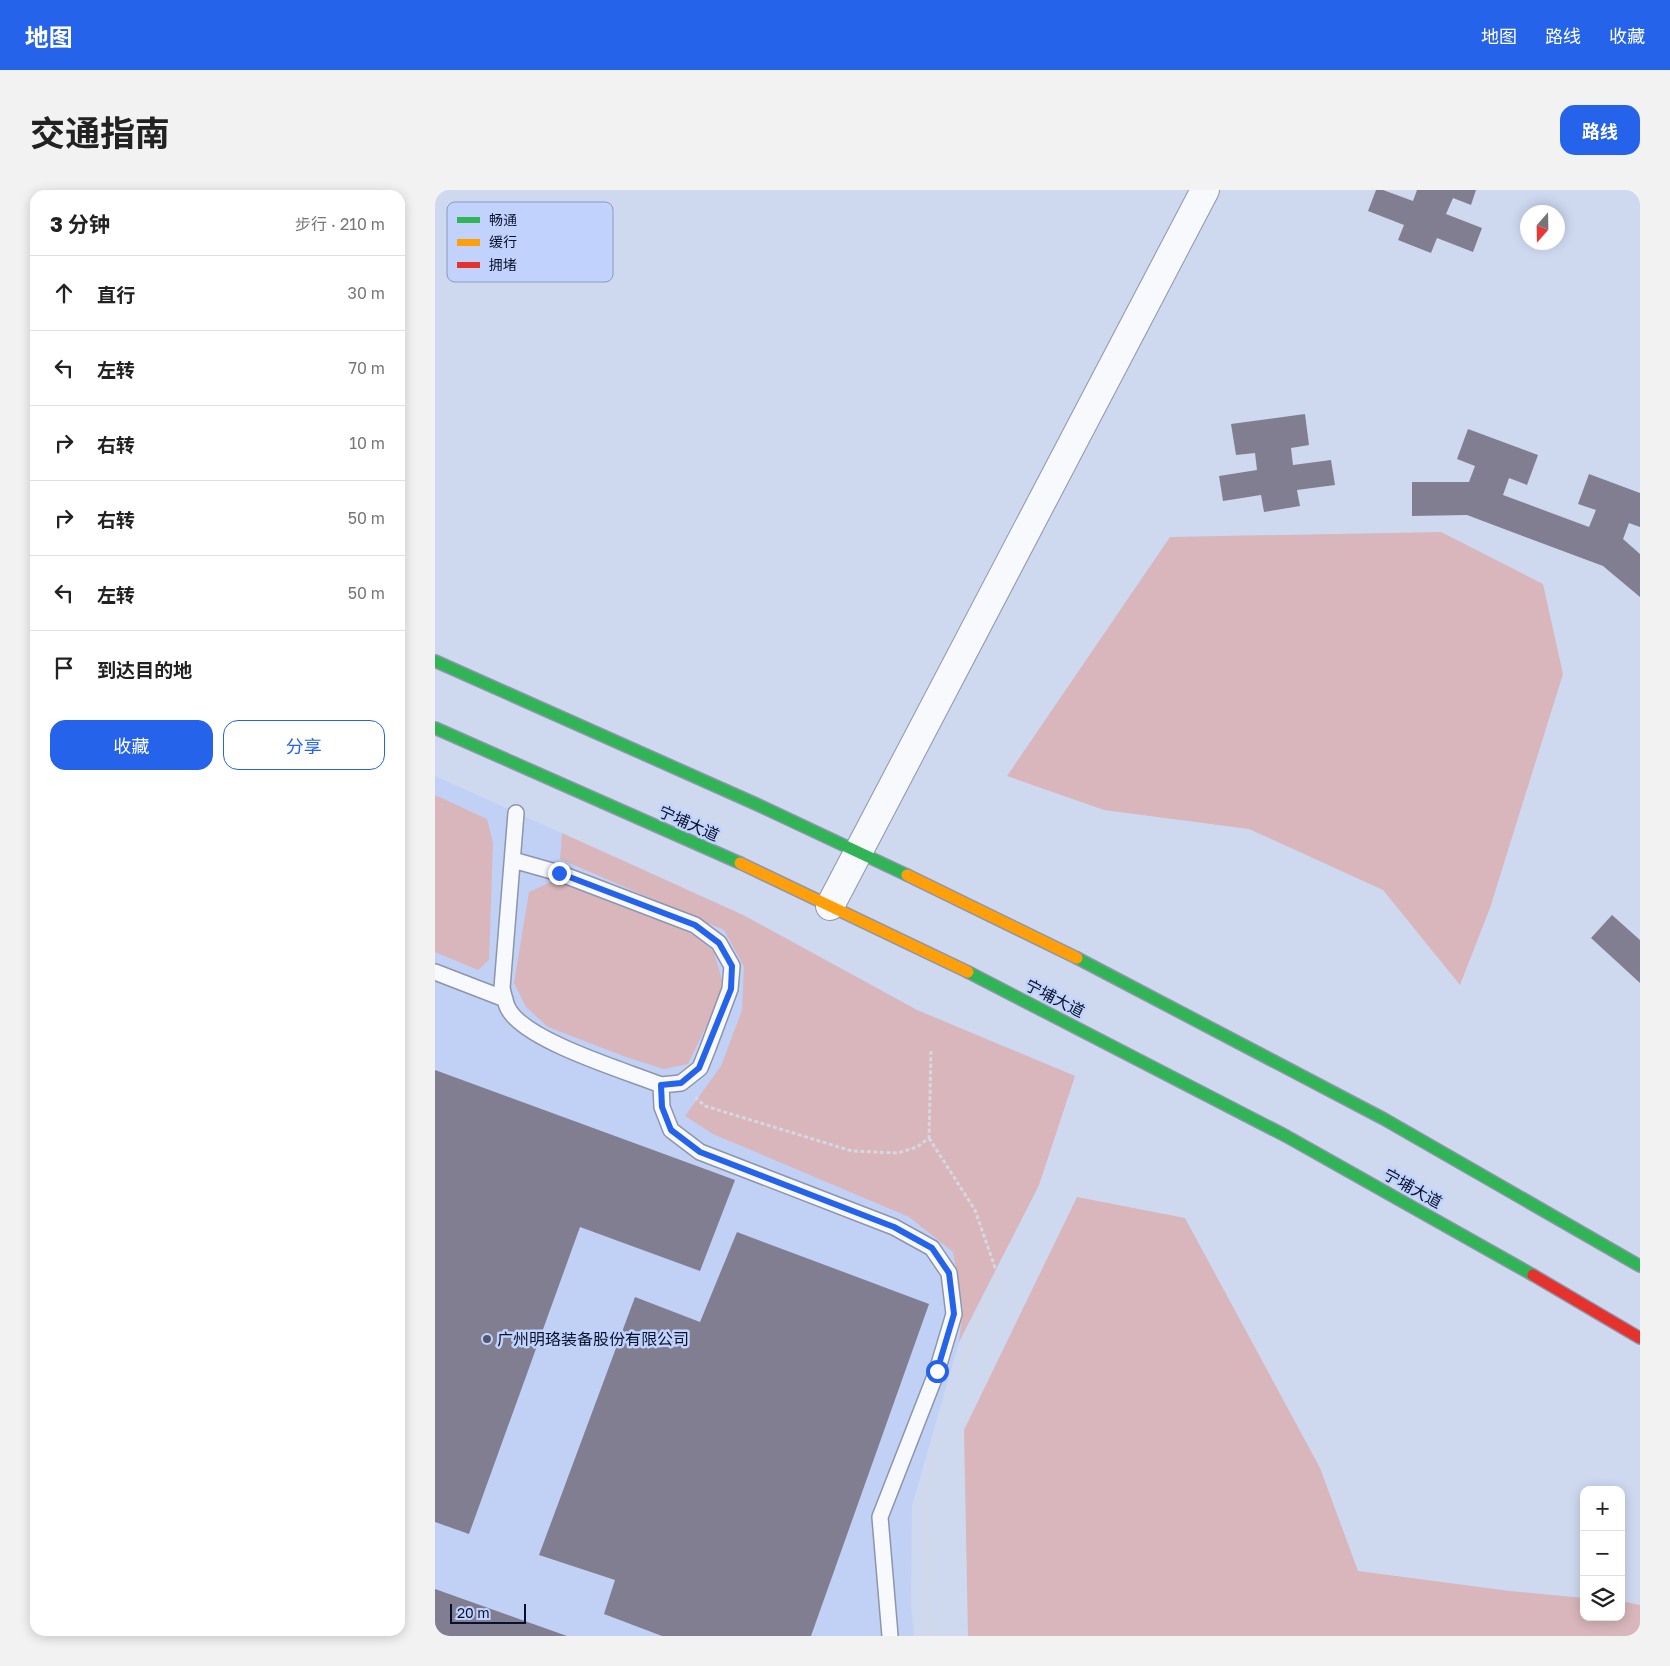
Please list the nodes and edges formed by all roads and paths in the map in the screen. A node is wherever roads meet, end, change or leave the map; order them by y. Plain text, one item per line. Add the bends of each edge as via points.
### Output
1 (1205, 190) edge
2 (435, 661) edge
3 (435, 728) edge
4 (517, 813) dead end
5 (859, 852) junction
6 (513, 860) junction
7 (831, 906) junction
8 (435, 972) edge
9 (505, 1000) junction
10 (931, 1051) dead end
11 (681, 1083) junction
12 (661, 1085) junction
13 (1640, 1266) edge
14 (1640, 1338) edge
15 (891, 1636) edge

1 - 5 street
2 - 5 main road
3 - 7 main road, 宁埔大道
4 - 6 lane
5 - 7 street
5 - 13 main road via 1115,977 1280,1064 1444,1153
6 - 9 lane via 502,988
6 - 11 lane via 559,873 695,925 719,943 732,966 731,989 699,1068
7 - 14 main road, 宁埔大道 via 1070,1023 1252,1118 1423,1212
8 - 9 lane
9 - 12 lane via 509,1011 551,1042
10 - 11 path via 929,1138 917,1147 898,1153 852,1151 705,1106
11 - 12 lane
12 - 15 lane via 662,1107 671,1130 700,1152 894,1227 932,1248 949,1273 954,1314 937,1371 880,1517

